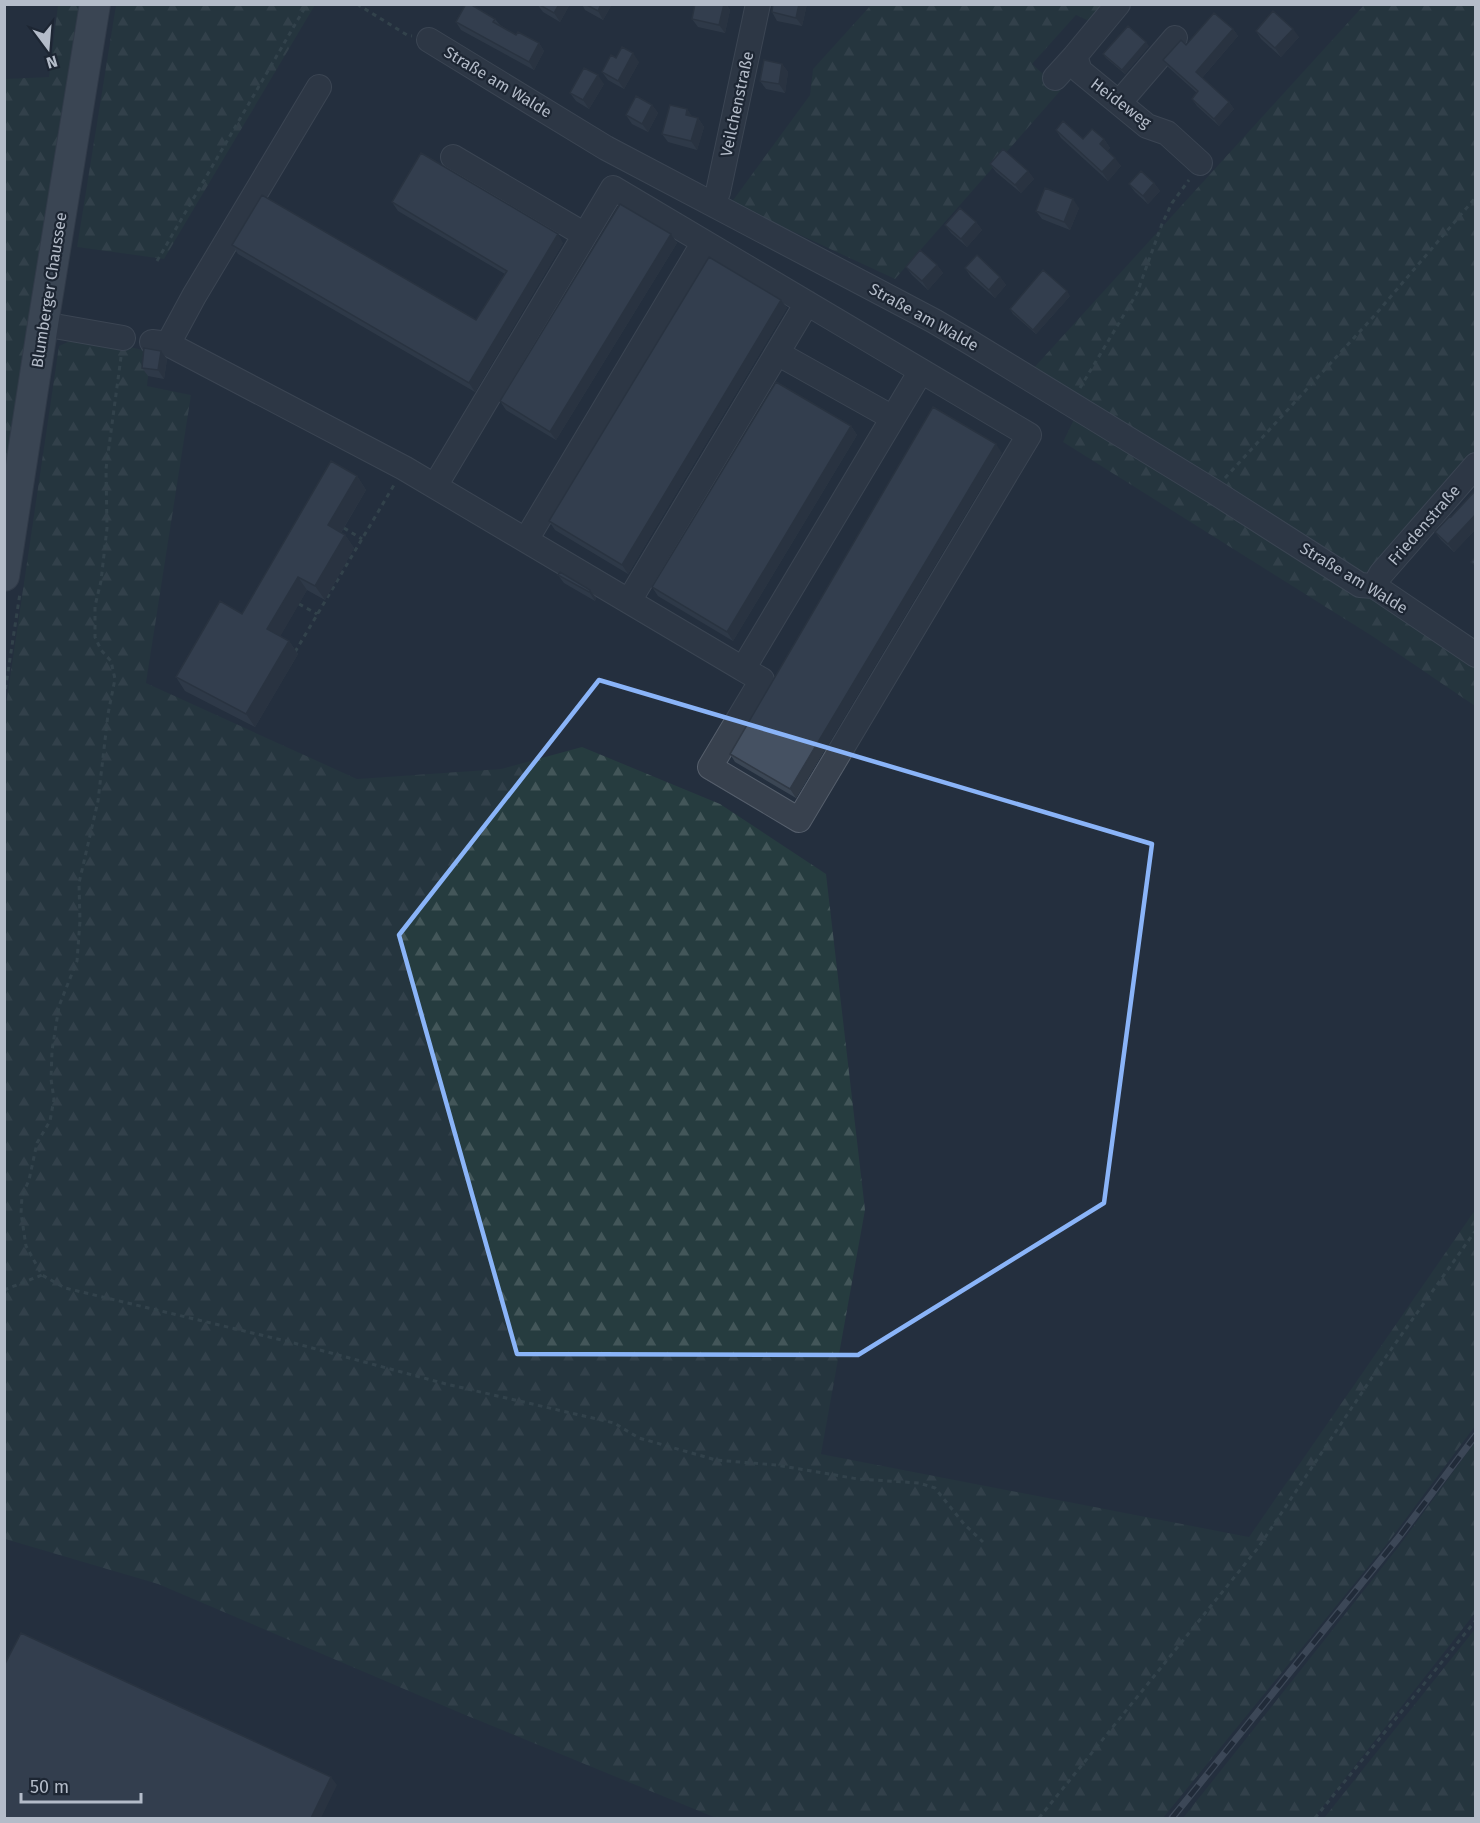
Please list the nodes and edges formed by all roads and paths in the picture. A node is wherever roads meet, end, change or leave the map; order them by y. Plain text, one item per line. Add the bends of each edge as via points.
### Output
1 (95, 4) edge
2 (307, 4) edge
3 (357, 4) edge
4 (758, 4) edge
5 (1118, 4) edge
6 (1175, 38) dead end
7 (429, 40) joint
8 (1075, 56) junction
9 (1055, 78) dead end
10 (320, 87) dead end
11 (1119, 103) junction
12 (453, 157) dead end
13 (1200, 163) joint
14 (1476, 197) edge
15 (713, 204) junction
16 (585, 235) junction
17 (704, 242) junction
18 (157, 261) dead end
19 (807, 303) junction
20 (43, 324) junction
21 (123, 338) joint
22 (777, 353) junction
23 (921, 371) junction
24 (1070, 403) junction
25 (893, 417) junction
26 (1476, 465) edge
27 (404, 468) junction
28 (435, 486) junction
29 (1213, 491) junction
30 (344, 528) dead end
31 (362, 539) junction
32 (526, 540) junction
33 (4, 576) edge
34 (1374, 586) junction
35 (629, 602) junction
36 (299, 604) dead end
37 (317, 614) junction
38 (294, 652) dead end
39 (1476, 655) edge
40 (743, 669) junction
41 (1476, 1230) edge
42 (42, 1275) junction
43 (4, 1290) edge
44 (983, 1542) dead end
45 (1476, 1620) edge
46 (1039, 1818) edge
47 (1316, 1818) edge

1 - 20 main road, Blumberger Chaussee
2 - 18 path
3 - 7 path, Straße am Walde via 407,35
4 - 15 street, Veilchenstraße
5 - 8 street
6 - 11 street
7 - 15 street, Straße am Walde via 606,148
8 - 9 street
8 - 11 street, Heideweg via 1080,71
10 - 27 street via 194,296 160,343
11 - 13 street, Heideweg via 1147,126 1167,133
12 - 16 street
13 - 24 path via 1172,203 1137,293
14 - 29 path via 1375,315
15 - 24 street, Straße am Walde via 934,321
16 - 17 street via 613,188
16 - 28 street
17 - 19 street
17 - 32 street
19 - 22 street
19 - 23 street
20 - 21 street
20 - 33 main road, Blumberger Chaussee
21 - 42 path via 106,470 107,528 95,606 95,637 100,650 111,661 115,679 98,801 79,883 77,961 59,1006 52,1052 54,1099 50,1121 37,1143 22,1196 26,1246
22 - 25 street
22 - 35 street
23 - 25 street
23 - 40 street via 1029,435 799,820 710,767 762,680
24 - 29 street, Straße am Walde
25 - 40 street
26 - 34 street, Friedenstraße
27 - 28 street
27 - 31 path
28 - 32 street
29 - 34 street, Straße am Walde via 1360,585
30 - 31 path
31 - 37 path
32 - 35 street
34 - 39 street, Straße am Walde
35 - 40 street
36 - 37 path
37 - 38 path
41 - 46 path via 1258,1548
42 - 43 path
42 - 44 path via 64,1288 614,1423 639,1438 716,1460 919,1483 935,1488
45 - 47 path

